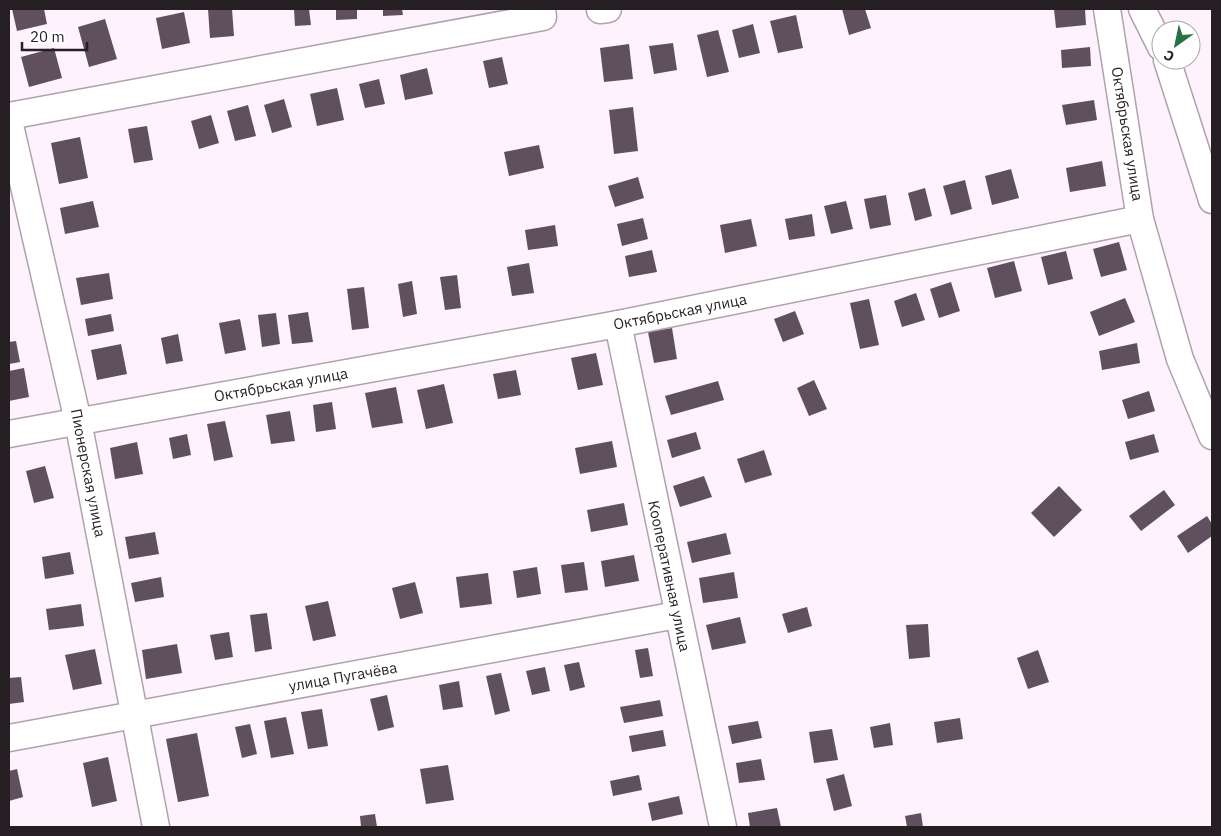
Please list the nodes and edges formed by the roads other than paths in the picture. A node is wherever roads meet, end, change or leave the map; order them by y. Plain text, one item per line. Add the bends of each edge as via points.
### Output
1 (542, 9) edge
2 (1108, 9) edge
3 (1142, 9) edge
4 (1151, 27) edge
5 (1170, 70) edge
6 (9, 116) edge
7 (9, 121) edge
8 (1212, 200) edge
9 (1140, 219) junction
10 (618, 324) junction
11 (78, 421) junction
12 (9, 434) edge
13 (1212, 436) edge
14 (677, 615) junction
15 (135, 715) junction
16 (9, 738) edge
17 (156, 827) edge
18 (723, 827) edge

1 - 6 street via 543,17
2 - 9 street, Октябрьская улица
3 - 4 street
5 - 8 street
7 - 11 street, Пионерская улица
9 - 10 street, Октябрьская улица
9 - 13 street via 1180,359
10 - 11 street, Октябрьская улица
10 - 14 street, Кооперативная улица
11 - 12 street, Октябрьская улица
11 - 15 street, Пионерская улица
14 - 15 street, улица Пугачёва
14 - 18 street, Кооперативная улица
15 - 16 street, улица Пугачёва
15 - 17 street, Пионерская улица

